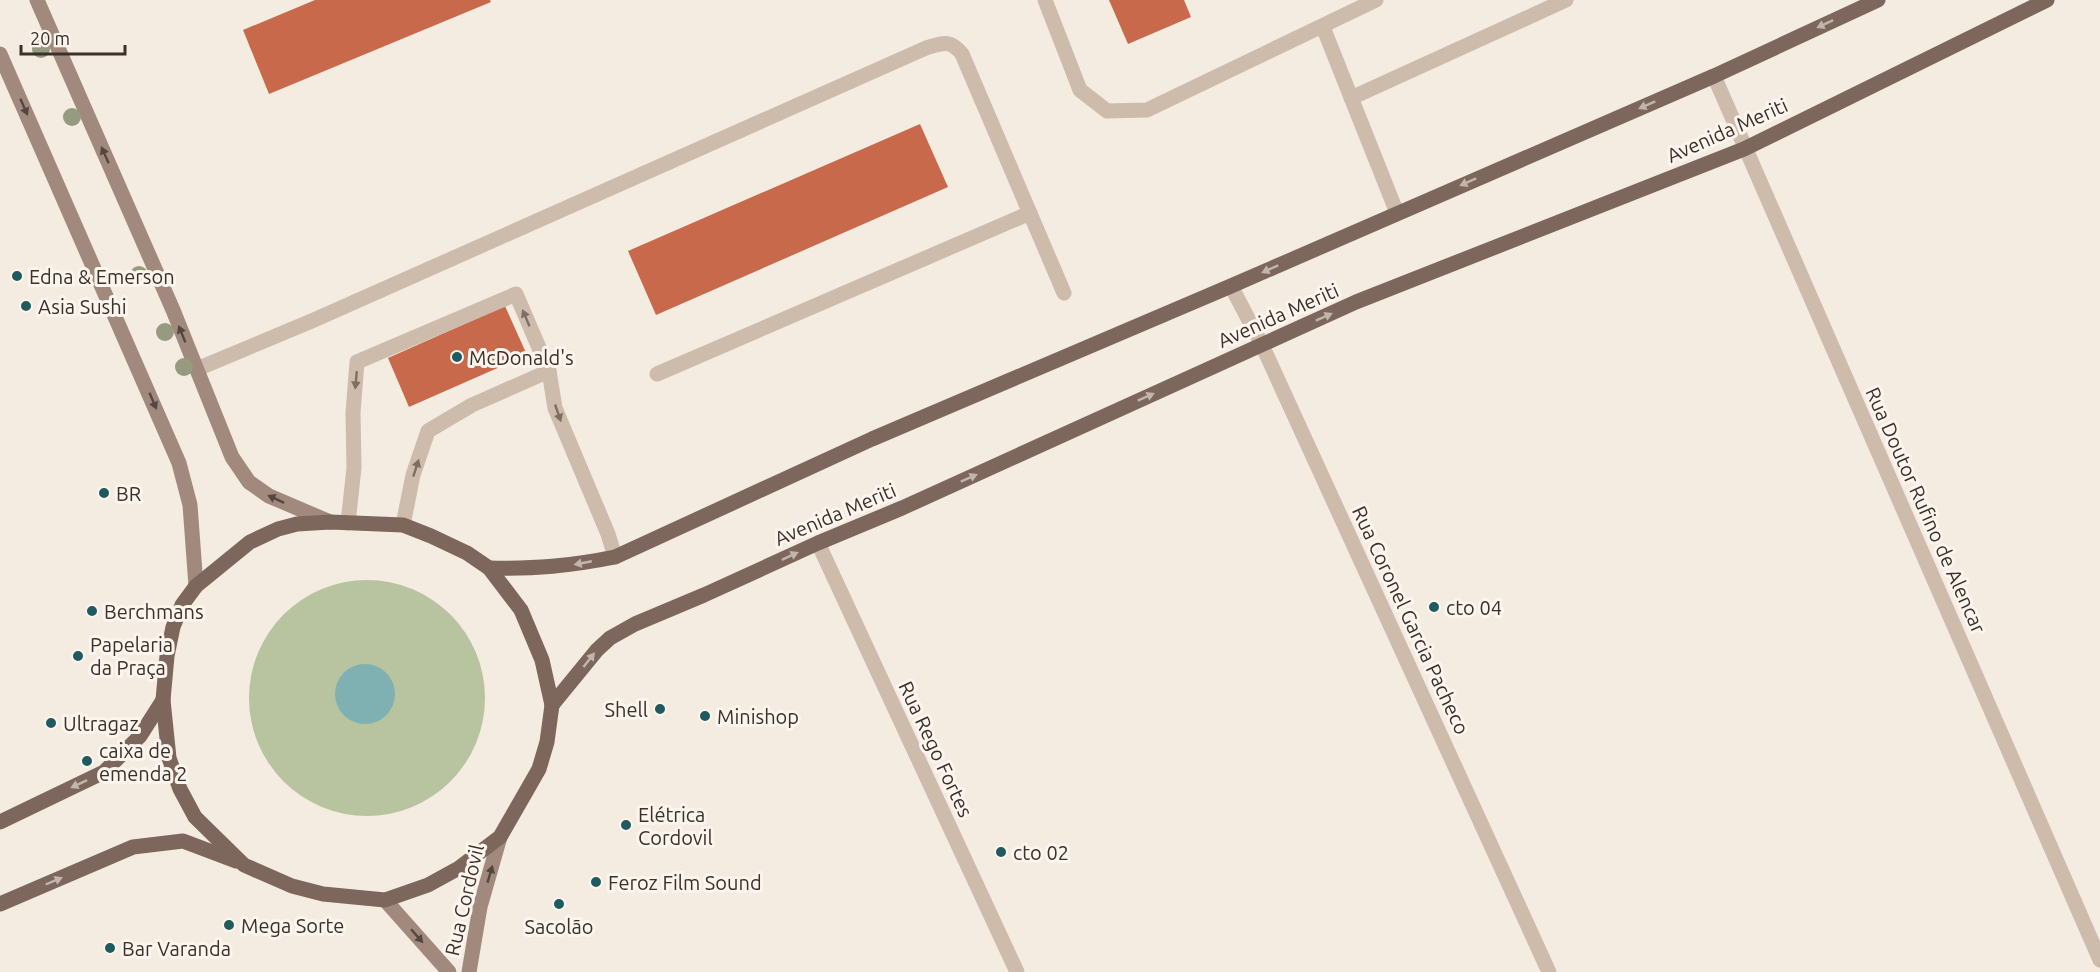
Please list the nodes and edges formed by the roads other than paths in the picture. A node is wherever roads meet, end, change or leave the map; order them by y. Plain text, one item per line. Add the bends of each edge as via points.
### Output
1 (38, 0) edge
2 (1045, 0) edge
3 (1376, 0) edge
4 (1566, 0) edge
5 (1878, 0) edge
6 (2047, 0) edge
7 (1323, 27) junction
8 (0, 54) edge
9 (1714, 76) junction
10 (1351, 98) junction
11 (1744, 149) junction
12 (1030, 213) junction
13 (1397, 213) junction
14 (1231, 286) junction
15 (1064, 293) dead end
16 (1262, 345) junction
17 (197, 369) junction
18 (549, 372) junction
19 (657, 374) dead end
20 (330, 522) junction
21 (348, 523) junction
22 (403, 525) junction
23 (818, 543) junction
24 (615, 557) junction
25 (489, 568) junction
26 (196, 586) junction
27 (163, 700) junction
28 (552, 705) junction
29 (0, 822) edge
30 (500, 837) junction
31 (244, 864) junction
32 (385, 900) junction
33 (0, 904) edge
34 (2100, 960) edge
35 (449, 972) edge
36 (469, 972) edge
37 (1017, 972) edge
38 (1549, 972) edge

17 -> 1 main road
2 - 7 street via 1080,90 1107,111 1147,110
3 - 7 street
4 - 10 street
5 -> 9 main road
6 - 11 main road, Avenida Meriti
7 - 10 street
8 -> 26 main road via 179,463 190,505
9 - 11 street, Rua Doutor Rufino de Alencar
9 -> 13 main road
10 - 13 street
16 -> 11 main road, Avenida Meriti via 1356,302
11 - 34 street, Rua Doutor Rufino de Alencar
12 - 15 street
12 - 17 street via 962,54 955,45 942,43
12 - 19 street
13 -> 14 main road
14 - 16 street, Rua Coronel Garcia Pacheco
14 - 24 main road via 872,439
23 -> 16 main road, Avenida Meriti
16 - 38 street, Rua Coronel Garcia Pacheco
20 -> 17 main road via 269,496 249,482 232,457
18 -> 21 street via 516,294 357,363
22 -> 18 street via 413,475 428,431 472,405
18 -> 24 street via 555,408
20 - 21 main road
20 - 26 main road via 278,528 250,542
21 - 22 main road
22 - 25 main road via 467,553
28 -> 23 main road, Avenida Meriti via 610,638
23 - 37 street, Rua Rego Fortes
24 -> 25 main road via 533,569
25 - 28 main road via 521,610 542,660
26 - 27 main road via 173,627
27 -> 29 main road via 140,736 104,772
27 - 31 main road via 169,758 183,796 195,817
28 - 30 main road via 539,769
30 - 32 main road via 459,868 428,885
36 -> 30 main road, Rua Cordovil via 480,907
31 - 32 main road via 292,886 323,894
33 -> 31 main road via 133,848 183,841
32 -> 35 main road, Rua Cordovil

